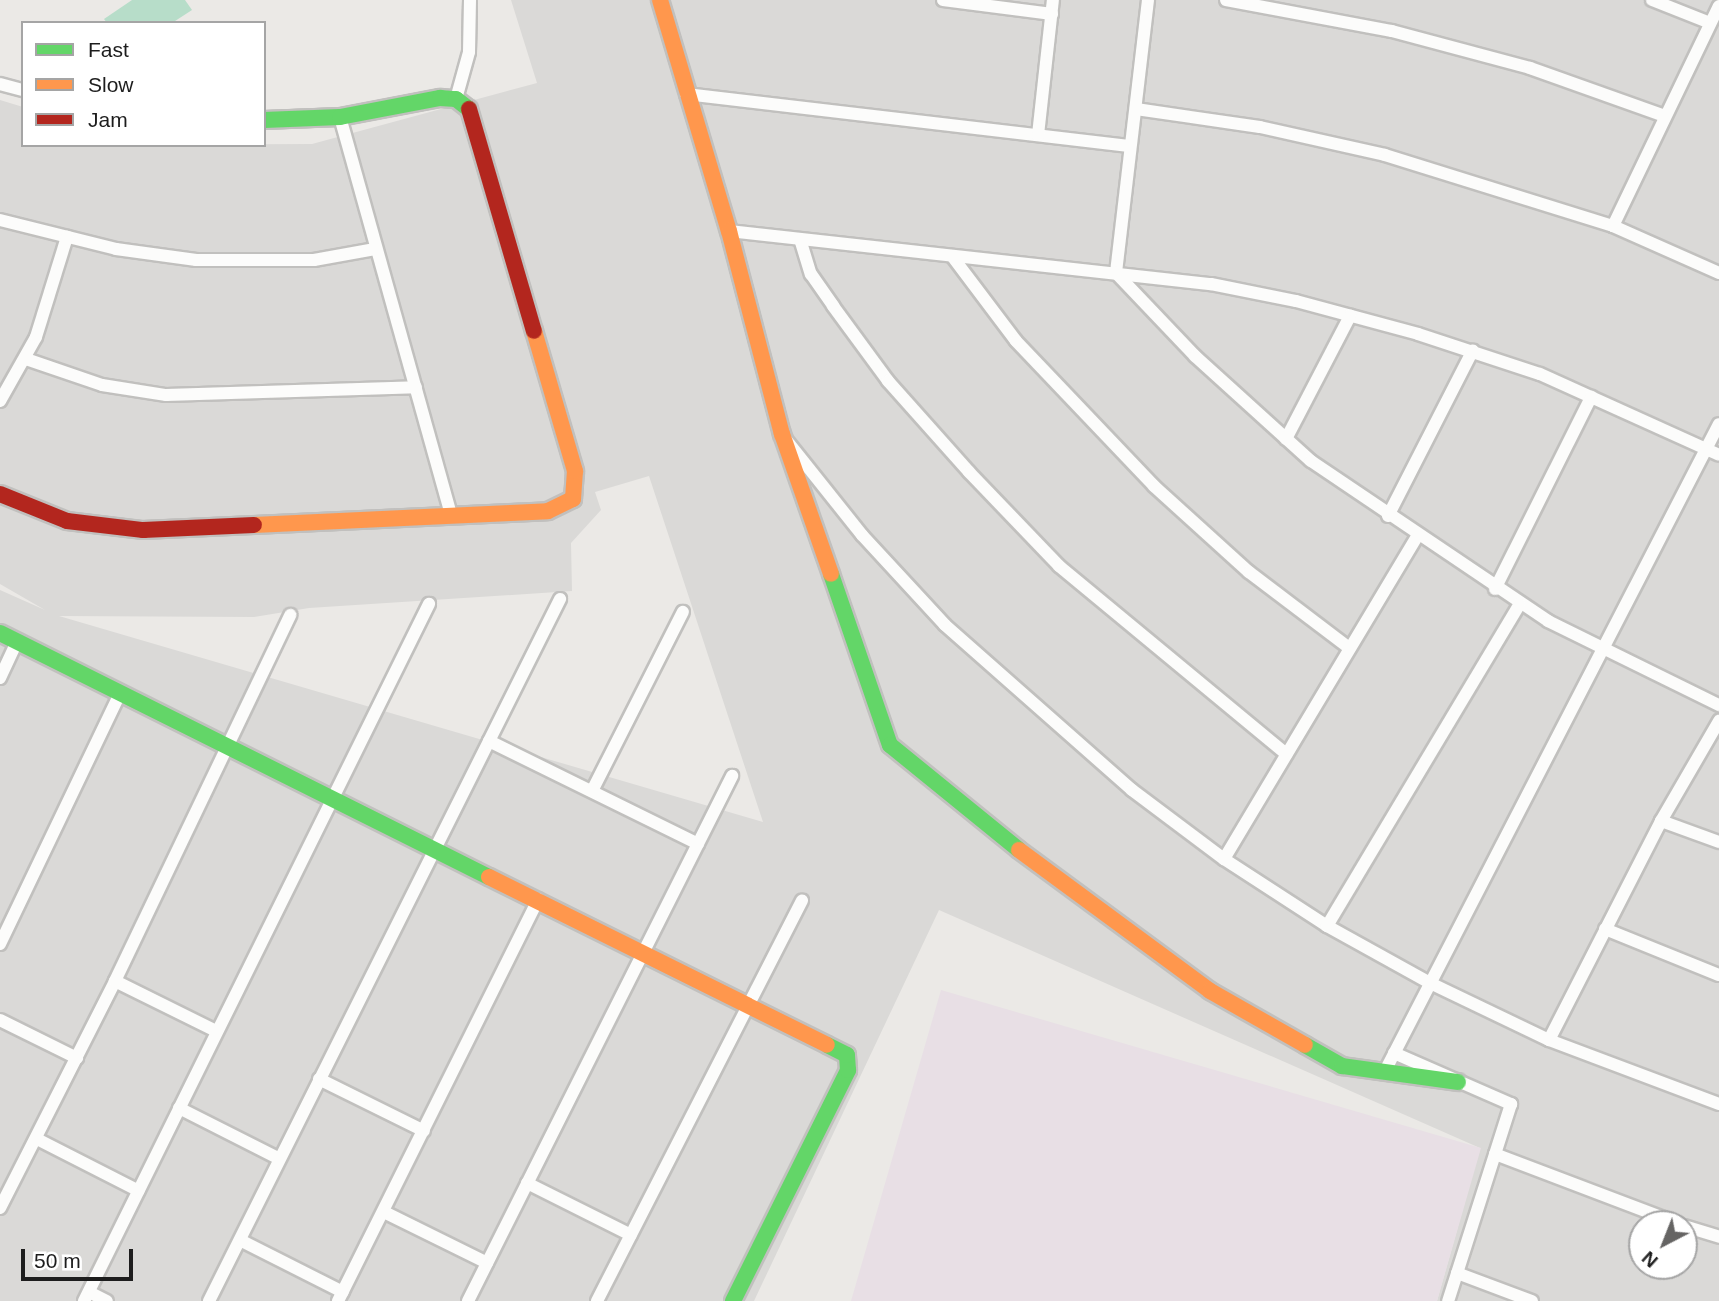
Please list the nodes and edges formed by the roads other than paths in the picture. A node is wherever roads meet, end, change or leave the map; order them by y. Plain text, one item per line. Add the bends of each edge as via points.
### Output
1 (470, 0) edge
2 (660, 0) edge
3 (943, 0) edge
4 (1053, 0) edge
5 (1148, 0) edge
6 (1226, 0) edge
7 (1652, 0) edge
8 (1277, 4) edge
9 (1719, 6) edge
10 (1052, 14) junction
11 (1710, 23) junction
12 (2, 84) edge
13 (21, 89) edge
14 (686, 94) junction
15 (456, 99) junction
16 (1136, 109) junction
17 (1665, 116) junction
18 (340, 117) junction
19 (266, 120) edge
20 (1038, 135) junction
21 (1129, 146) junction
22 (0, 220) edge
23 (1613, 226) junction
24 (729, 231) junction
25 (67, 237) junction
26 (800, 239) junction
27 (375, 249) junction
28 (952, 256) junction
29 (1116, 273) junction
30 (1719, 273) edge
31 (1350, 316) junction
32 (1473, 350) junction
33 (26, 359) junction
34 (416, 387) junction
35 (1591, 397) junction
36 (0, 401) edge
37 (1719, 424) edge
38 (782, 434) junction
39 (1286, 439) junction
40 (1706, 448) junction
41 (1719, 455) edge
42 (0, 494) edge
43 (451, 515) junction
44 (1388, 516) junction
45 (1417, 536) junction
46 (1495, 589) junction
47 (560, 598) dead end
48 (429, 604) dead end
49 (1520, 604) junction
50 (683, 612) dead end
51 (290, 615) dead end
52 (0, 633) edge
53 (17, 642) junction
54 (1349, 648) junction
55 (1602, 649) junction
56 (0, 678) edge
57 (120, 694) junction
58 (1719, 705) edge
59 (1719, 721) edge
60 (489, 741) junction
61 (224, 745) junction
62 (1286, 754) junction
63 (732, 776) dead end
64 (592, 791) junction
65 (330, 797) junction
66 (1661, 821) junction
67 (1719, 842) edge
68 (698, 844) junction
69 (434, 848) junction
70 (1224, 859) junction
71 (538, 899) junction
72 (802, 900) dead end
73 (1327, 926) junction
74 (1605, 929) junction
75 (0, 944) edge
76 (642, 951) junction
77 (1719, 975) edge
78 (115, 981) junction
79 (1430, 983) junction
80 (747, 1002) junction
81 (0, 1020) edge
82 (216, 1031) junction
83 (1549, 1040) junction
84 (1394, 1053) junction
85 (77, 1058) junction
86 (1384, 1073) junction
87 (319, 1079) junction
88 (1458, 1082) junction
89 (1719, 1104) edge
90 (179, 1108) junction
91 (424, 1131) junction
92 (37, 1139) junction
93 (1495, 1154) junction
94 (278, 1158) junction
95 (527, 1183) junction
96 (139, 1191) junction
97 (0, 1208) edge
98 (1642, 1210) edge
99 (384, 1212) junction
100 (1698, 1230) edge
101 (631, 1235) junction
102 (1719, 1237) edge
103 (240, 1240) junction
104 (487, 1263) junction
105 (1457, 1273) junction
106 (87, 1296) edge
107 (341, 1297) edge
108 (107, 1301) edge
109 (209, 1301) edge
110 (468, 1301) edge
111 (597, 1301) edge
112 (733, 1301) edge
113 (1448, 1301) edge
114 (1532, 1301) edge

1 - 15 street via 469,52
2 - 14 street
3 - 10 street
4 - 10 street
5 - 16 street
6 - 8 street
7 - 11 street
8 - 17 street via 1517,65
9 - 11 street
10 - 20 street
11 - 17 street
12 - 13 street
14 - 20 street
14 - 24 street
15 - 18 street
15 - 43 street via 468,107 474,119 577,479 573,499 557,510
16 - 21 street
16 - 23 street via 1260,127 1385,155
17 - 23 street
18 - 19 street
18 - 27 street
20 - 21 street
21 - 29 street
22 - 25 street
23 - 30 street
24 - 26 street
24 - 38 street
25 - 27 street via 156,257 196,260 314,260
25 - 33 street
26 - 28 street
26 - 62 street via 811,274 833,306 888,381 969,472 1059,566
27 - 34 street
28 - 29 street
28 - 54 street via 1016,341 1154,486 1249,572
29 - 31 street via 1211,284
29 - 39 street via 1195,356
31 - 32 street
31 - 39 street
32 - 35 street
32 - 44 street
33 - 34 street via 93,382 166,394
33 - 36 street
34 - 43 street
35 - 40 street
35 - 46 street
37 - 40 street
38 - 70 street via 862,536 945,625 1080,747
38 - 86 street via 890,745 1062,886 1167,963 1325,1059
39 - 44 street
40 - 41 street
40 - 55 street
42 - 43 street via 56,517 116,528
44 - 45 street
45 - 46 street
45 - 54 street
46 - 49 street
47 - 60 street
48 - 65 street
49 - 55 street
49 - 73 street
50 - 64 street
51 - 61 street
52 - 53 street
53 - 56 street
53 - 57 street
54 - 62 street
55 - 58 street
55 - 79 street
57 - 61 street
57 - 75 street
59 - 66 street
60 - 64 street
60 - 69 street
61 - 65 street
61 - 78 street
62 - 70 street
63 - 68 street
64 - 68 street
65 - 69 street
65 - 82 street
66 - 67 street
66 - 74 street
68 - 76 street
69 - 71 street
69 - 87 street
70 - 73 street
71 - 76 street
71 - 91 street
72 - 80 street
73 - 79 street
74 - 77 street
74 - 83 street
76 - 80 street
76 - 95 street
78 - 82 street
78 - 85 street
79 - 83 street
79 - 84 street
80 - 101 street
80 - 112 street via 842,1052 850,1064
81 - 85 street
82 - 90 street
83 - 89 street
84 - 86 street
84 - 88 street
85 - 92 street
86 - 88 street
87 - 91 street
87 - 94 street
88 - 93 street via 1511,1104
90 - 94 street
90 - 96 street
91 - 99 street
92 - 96 street
92 - 97 street
93 - 98 street
93 - 105 street
94 - 103 street
95 - 101 street
95 - 104 street
96 - 106 street
99 - 104 street
99 - 107 street
100 - 102 street
101 - 111 street
103 - 107 street
103 - 109 street
104 - 110 street
105 - 113 street
105 - 114 street
106 - 108 street

